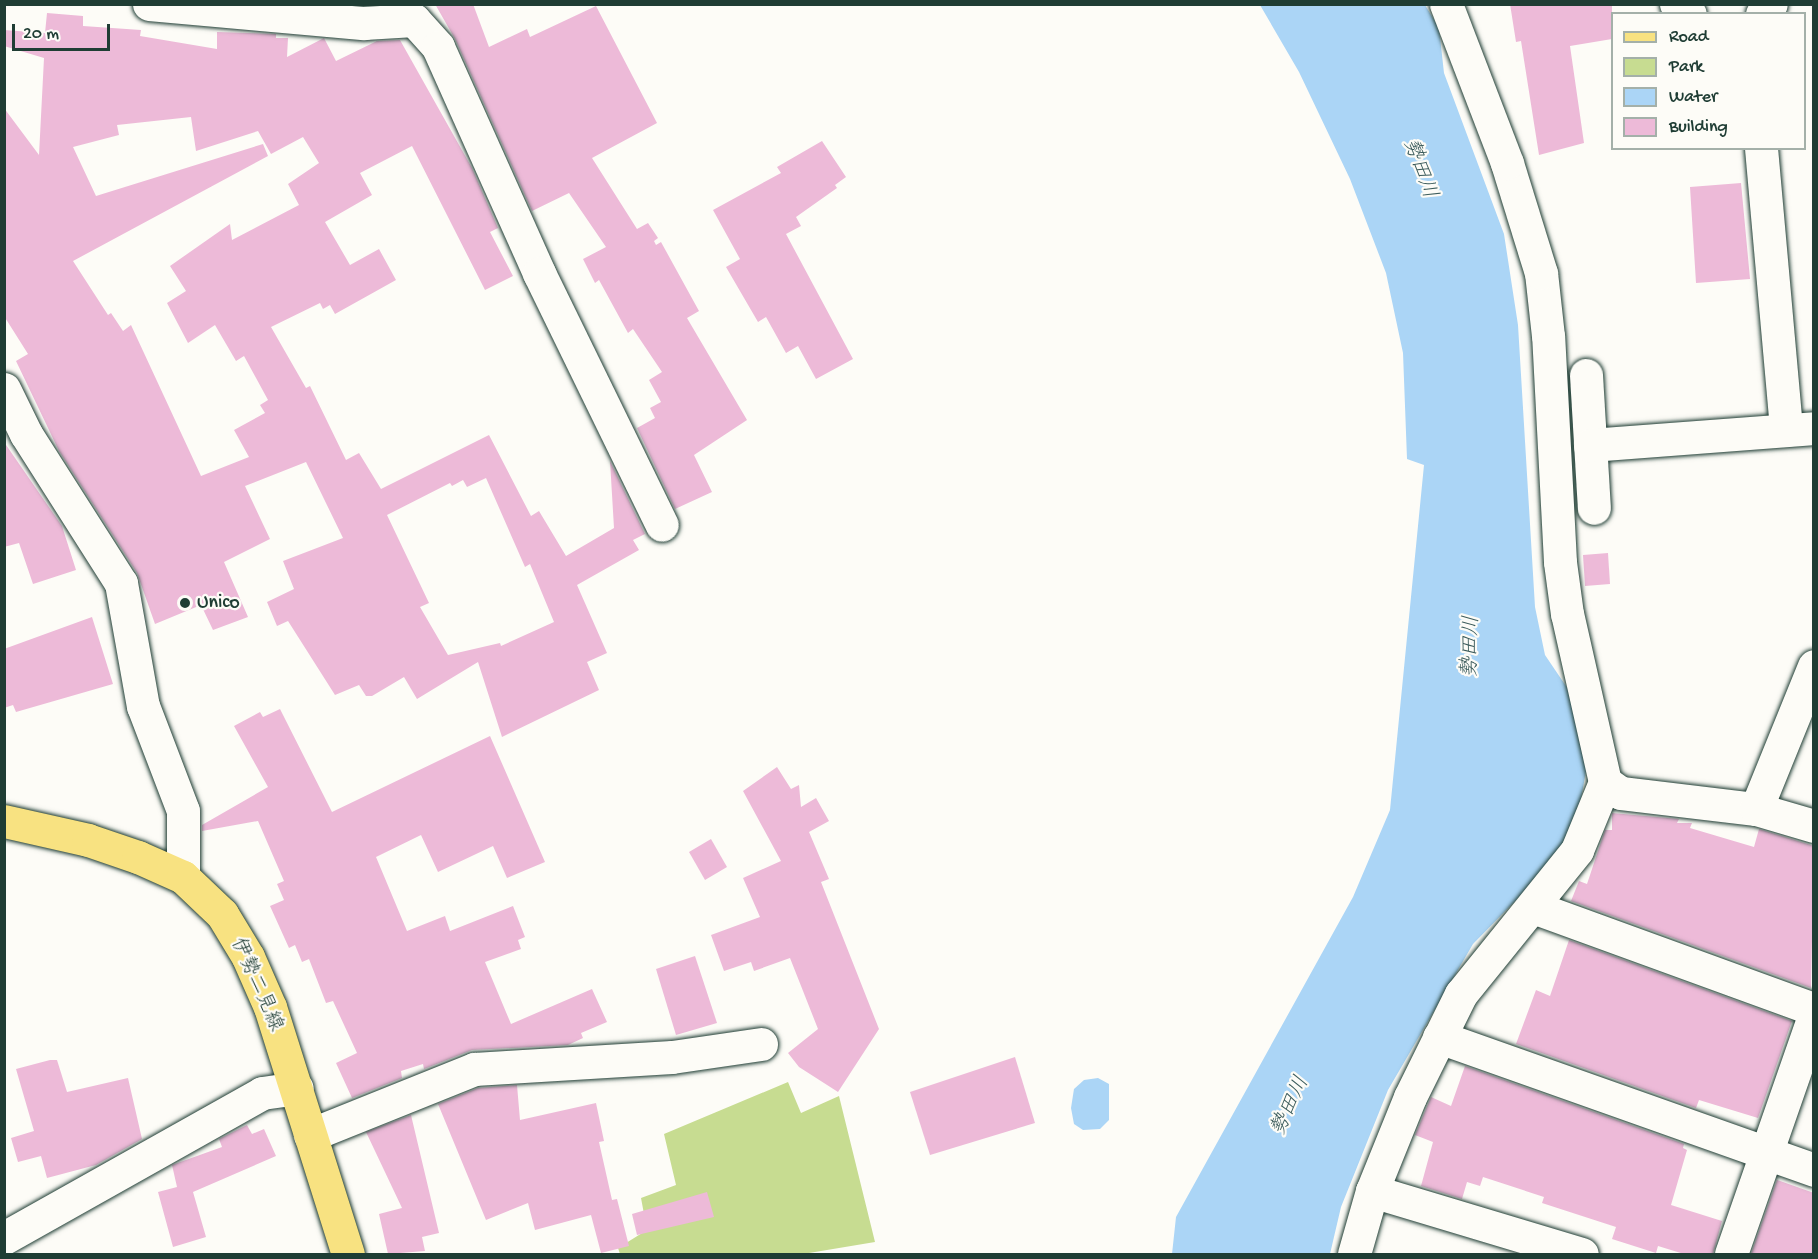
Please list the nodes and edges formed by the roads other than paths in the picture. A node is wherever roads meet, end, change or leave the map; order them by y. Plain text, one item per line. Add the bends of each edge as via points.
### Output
1 (149, 4) edge
2 (1446, 4) edge
3 (1761, 150) edge
4 (1586, 375) dead end
5 (4, 389) edge
6 (1800, 429) edge
7 (1590, 445) junction
8 (1594, 508) dead end
9 (662, 525) dead end
10 (1814, 666) edge
11 (1605, 782) junction
12 (1756, 809) junction
13 (4, 821) edge
14 (1814, 826) edge
15 (183, 877) junction
16 (1533, 907) junction
17 (1814, 1009) edge
18 (1814, 1015) edge
19 (1439, 1037) junction
20 (761, 1044) dead end
21 (297, 1088) junction
22 (310, 1135) junction
23 (1764, 1152) junction
24 (1814, 1170) edge
25 (1372, 1191) junction
26 (4, 1238) edge
27 (348, 1254) edge
28 (1353, 1254) edge
29 (1582, 1254) edge
30 (1731, 1254) edge

1 - 9 street via 364,23 414,20 438,47 539,273
2 - 11 street via 1507,163 1541,273 1567,614
3 - 6 street
4 - 7 street
5 - 15 street via 26,434 121,583 142,706 183,811
6 - 7 street
7 - 8 street
10 - 12 street
11 - 12 street via 1621,794
11 - 16 street via 1577,850
12 - 14 street
13 - 15 main road, 伊勢二見線 via 88,840
15 - 21 main road, 伊勢二見線 via 222,914 248,957
16 - 17 street
16 - 19 street via 1481,964
18 - 23 street
19 - 23 street
19 - 25 street
20 - 22 street via 672,1057 474,1069
21 - 22 main road, 伊勢二見線
21 - 26 street via 262,1093
22 - 27 main road, 伊勢二見線
23 - 24 street
23 - 30 street
25 - 28 street
25 - 29 street

